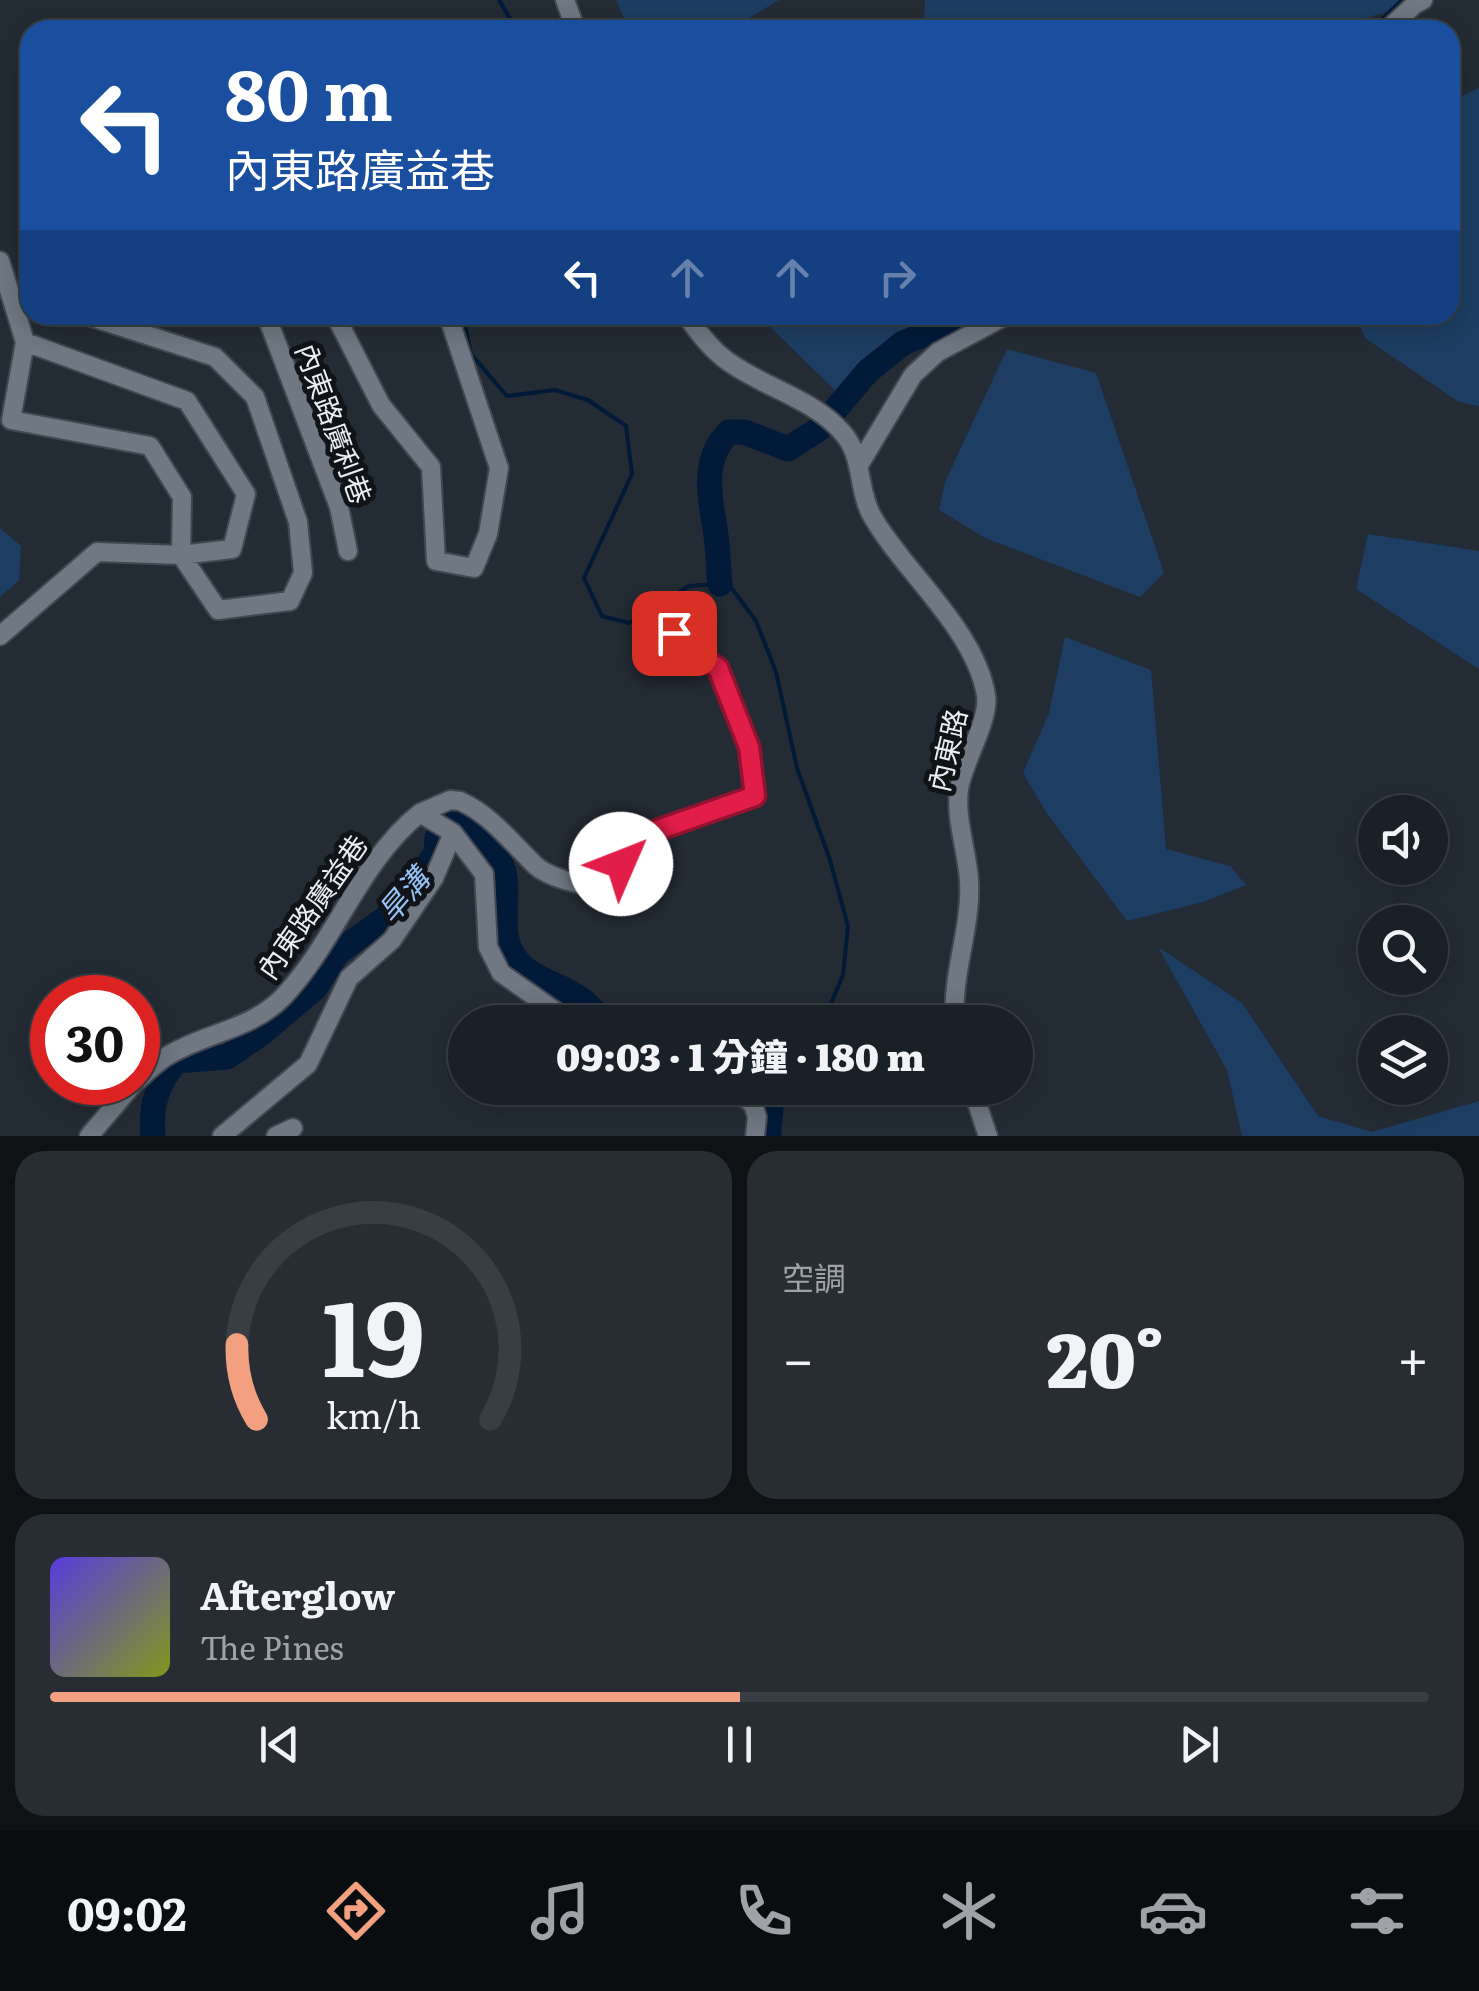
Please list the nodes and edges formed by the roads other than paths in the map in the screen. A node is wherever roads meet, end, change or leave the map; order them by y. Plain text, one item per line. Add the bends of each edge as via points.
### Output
1 (1424, 0) edge
2 (1398, 20) edge
3 (0, 261) edge
4 (10, 291) junction
5 (20, 294) edge
6 (114, 325) edge
7 (270, 325) edge
8 (341, 325) edge
9 (451, 325) edge
10 (694, 325) edge
11 (988, 325) edge
12 (25, 342) junction
13 (860, 466) junction
14 (348, 551) dead end
15 (181, 555) junction
16 (0, 636) edge
17 (647, 640) dead end
18 (420, 814) junction
19 (453, 833) junction
20 (547, 1005) edge
21 (954, 1005) edge
22 (160, 1062) edge
23 (115, 1105) edge
24 (753, 1105) edge
25 (978, 1105) edge
26 (89, 1136) edge
27 (222, 1136) edge
28 (755, 1136) edge
29 (988, 1136) edge

1 - 2 street
3 - 4 street
4 - 5 street
4 - 12 street
6 - 15 street via 215,358 255,397 298,522 303,573 290,601 218,610
7 - 14 street, 內東路廣利巷 via 340,507
8 - 9 street, 內東路廣利巷 via 382,405 431,467 436,561 474,568 488,534 499,468
10 - 13 street, 內東路 via 730,362 829,420 852,444
11 - 13 street via 938,352 913,375
12 - 15 street via 10,420 150,446 182,497
12 - 15 street via 187,402 246,494 232,549
13 - 21 street, 內東路 via 871,514 952,622 987,698 959,790 969,880
15 - 16 street via 97,552
17 - 18 street via 674,633 718,668 749,747 755,796 652,832 593,884 540,869 460,801
18 - 19 street
18 - 22 street, 內東路廣益巷 via 392,836 280,1000
19 - 20 street via 484,874 488,948 501,973
19 - 27 street via 434,878 392,940 349,978 308,1064
23 - 26 street, 內東路廣益巷
24 - 28 street
25 - 29 street

